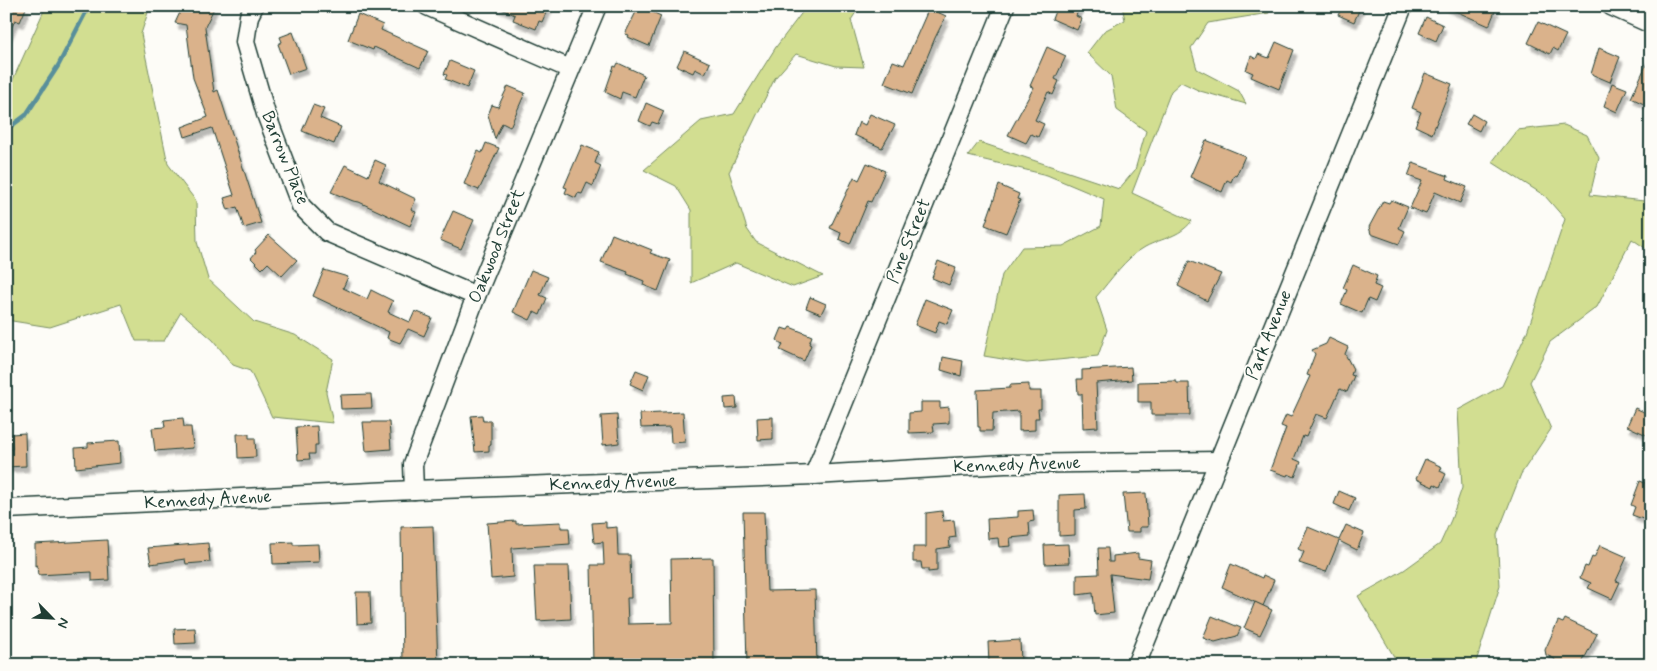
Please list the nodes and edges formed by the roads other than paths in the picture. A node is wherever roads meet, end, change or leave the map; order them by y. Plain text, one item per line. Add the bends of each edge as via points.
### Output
1 (254, 6) edge
2 (427, 6) edge
3 (597, 6) edge
4 (1005, 6) edge
5 (1403, 6) edge
6 (1611, 6) edge
7 (1651, 24) edge
8 (570, 69) junction
9 (476, 296) junction
10 (1219, 461) junction
11 (814, 475) junction
12 (414, 490) junction
13 (6, 509) edge
14 (1136, 665) edge

1 - 9 street, Barrow Place via 245,42 266,114 301,206 327,232
2 - 8 street
3 - 8 street, Oakwood Street
4 - 11 street, Pine Street
5 - 10 street, Park Avenue
6 - 7 street
8 - 9 street, Oakwood Street
9 - 12 street, Oakwood Street via 413,464
10 - 11 street, Kennedy Avenue via 1005,464
10 - 14 street, Park Avenue
11 - 12 street, Kennedy Avenue
12 - 13 street, Kennedy Avenue

